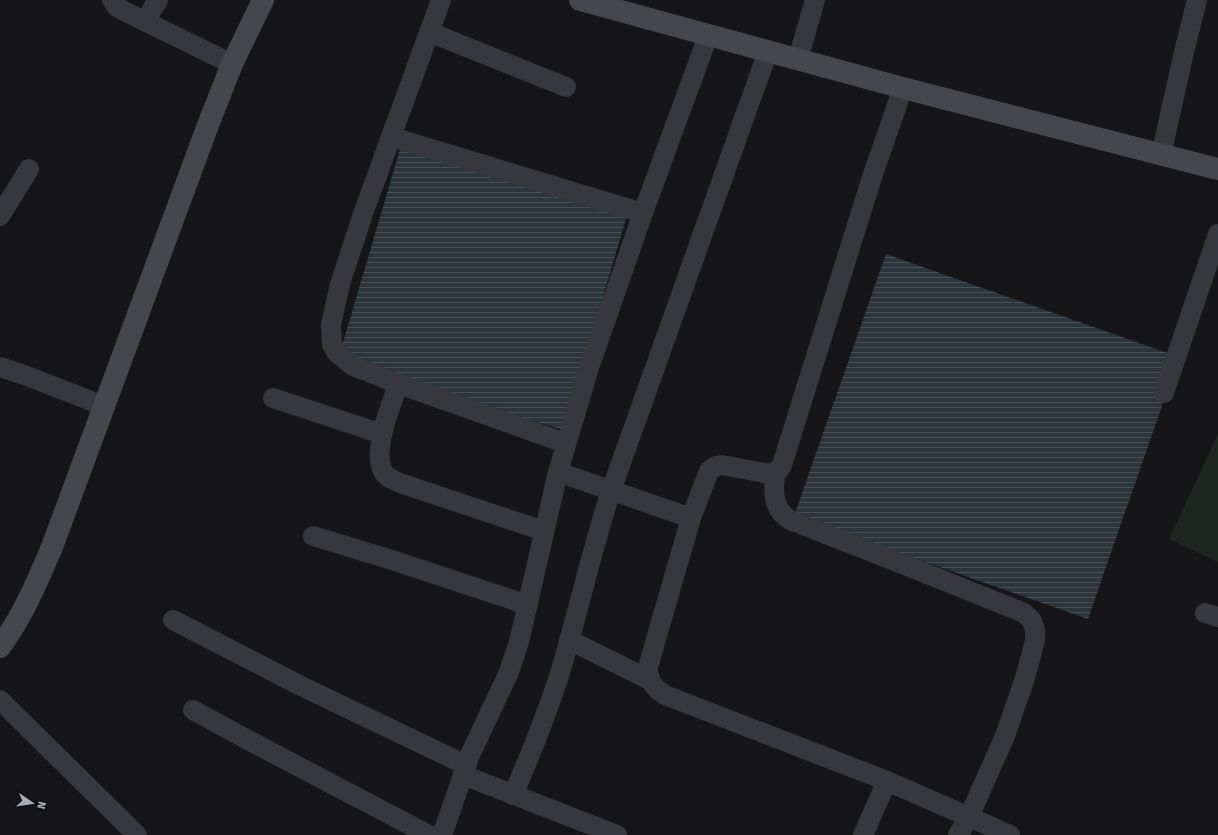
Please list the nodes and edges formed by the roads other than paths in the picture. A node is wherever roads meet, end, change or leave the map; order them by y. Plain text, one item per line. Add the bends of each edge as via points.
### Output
1 (112, 0) edge
2 (158, 0) edge
3 (263, 0) edge
4 (441, 0) edge
5 (580, 0) edge
6 (815, 0) edge
7 (1197, 0) edge
8 (145, 21) junction
9 (429, 32) junction
10 (708, 36) junction
11 (768, 51) junction
12 (798, 59) junction
13 (232, 64) junction
14 (566, 87) dead end
15 (903, 88) junction
16 (392, 137) junction
17 (1161, 155) junction
18 (29, 169) dead end
19 (1218, 169) edge
20 (643, 213) junction
21 (0, 216) edge
22 (1218, 234) edge
23 (0, 367) edge
24 (399, 384) junction
25 (1164, 393) dead end
26 (273, 398) dead end
27 (104, 406) junction
28 (382, 434) junction
29 (566, 443) junction
30 (558, 472) junction
31 (775, 472) junction
32 (611, 491) junction
33 (692, 518) junction
34 (544, 531) junction
35 (313, 536) dead end
36 (528, 604) junction
37 (173, 620) dead end
38 (569, 640) junction
39 (0, 647) edge
40 (650, 680) junction
41 (0, 700) edge
42 (193, 710) dead end
43 (465, 770) junction
44 (887, 781) junction
45 (513, 795) junction
46 (969, 817) junction
47 (136, 835) edge
48 (430, 835) edge
49 (442, 835) edge
50 (617, 835) edge
51 (863, 835) edge
52 (958, 835) edge
53 (1010, 835) edge

1 - 8 street via 117,7
2 - 8 street
3 - 13 street
4 - 9 street
5 - 10 street
6 - 12 street
7 - 17 street
8 - 13 street
9 - 14 street
9 - 16 street
10 - 11 street
10 - 20 street
11 - 12 street
11 - 32 street
12 - 15 street
13 - 27 street
15 - 17 street
15 - 31 street via 873,174 782,465
16 - 20 street
16 - 24 street via 340,284 331,336 336,352 343,359 353,366
17 - 19 street
18 - 21 street
20 - 29 street
22 - 25 street
23 - 27 street
24 - 28 street via 389,407
24 - 29 street
26 - 28 street
27 - 39 street via 36,586
28 - 34 street via 380,459 384,473 390,478
29 - 30 street
30 - 32 street
30 - 34 street
31 - 33 street via 770,474 716,466 709,471
31 - 46 street via 774,491 777,506 781,514 790,520 1024,613 1032,621 1035,641 1025,678 1006,736
32 - 33 street
32 - 38 street
33 - 40 street via 648,667
34 - 36 street
35 - 36 street
36 - 43 street via 519,642 508,672
37 - 43 street
38 - 40 street
38 - 45 street via 542,727
40 - 44 street via 658,691 665,694
41 - 47 street
42 - 48 street
43 - 45 street
43 - 49 street
44 - 46 street
44 - 51 street
45 - 50 street
46 - 52 street
46 - 53 street

